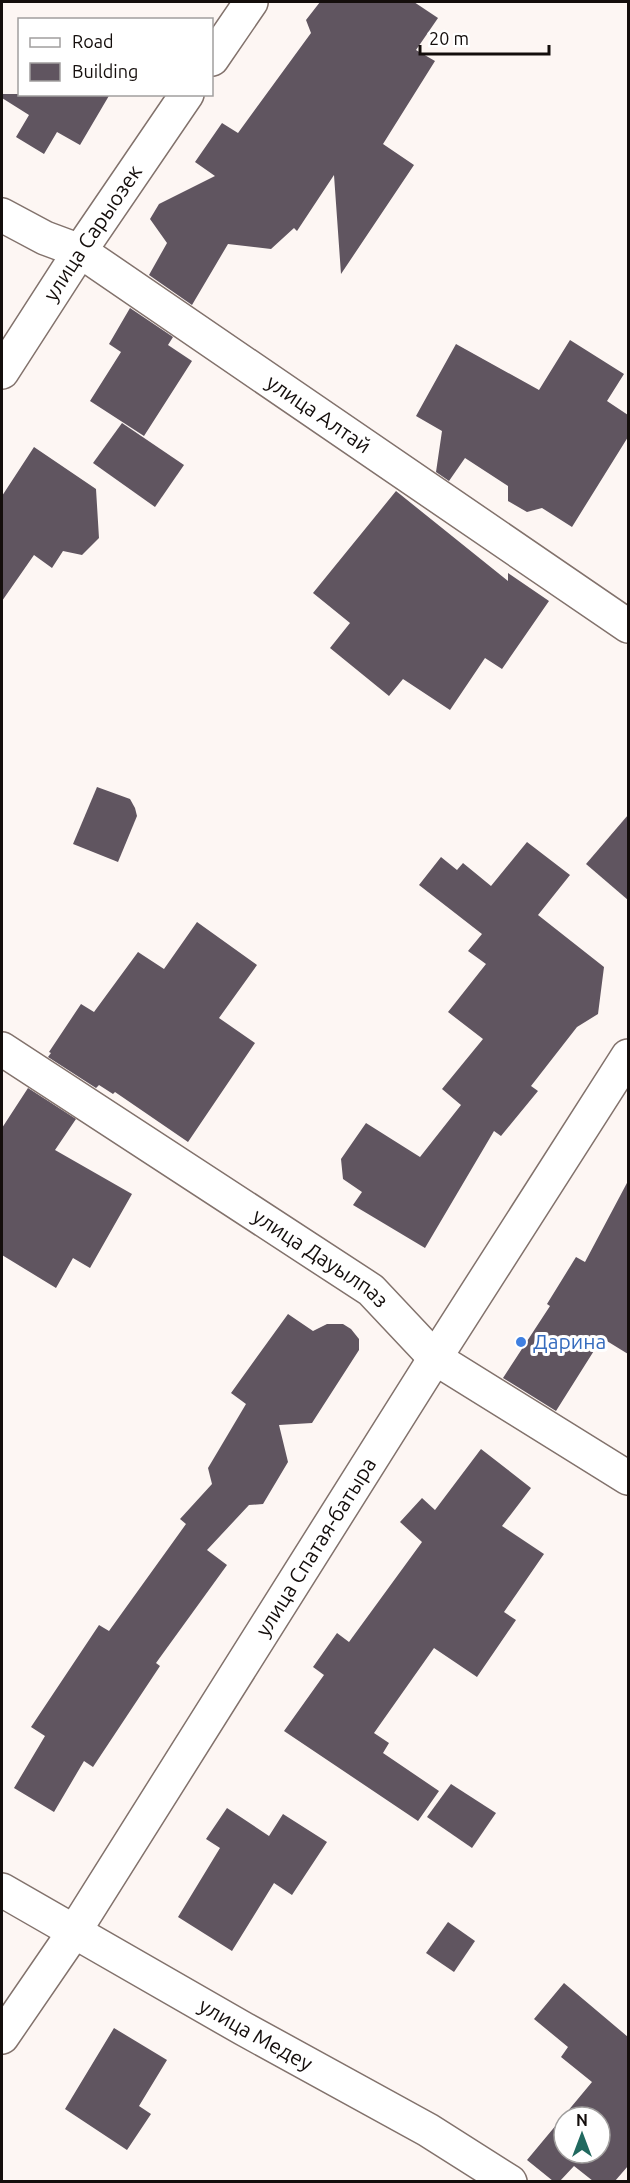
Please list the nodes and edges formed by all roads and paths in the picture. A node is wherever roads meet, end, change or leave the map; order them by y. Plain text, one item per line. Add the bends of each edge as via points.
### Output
1 (251, 2) edge
2 (213, 58) edge
3 (186, 96) edge
4 (2, 215) edge
5 (80, 251) junction
6 (2, 372) edge
7 (628, 626) edge
8 (2, 1049) edge
9 (628, 1056) edge
10 (435, 1358) junction
11 (628, 1478) edge
12 (2, 1890) edge
13 (74, 1932) junction
14 (2, 2037) edge
15 (510, 2181) edge

1 - 2 street
3 - 5 street, улица Сарыозек
4 - 5 street, улица Алтай
5 - 6 street, улица Сарыозек
5 - 7 street, улица Алтай
8 - 10 street, улица Дауылпаз via 371,1290
9 - 10 street, улица Спатая-батыра
10 - 11 street, улица Дауылпаз
10 - 13 street, улица Спатая-батыра
12 - 13 street, улица Медеу
13 - 14 street, улица Спатая-батыра
13 - 15 street, улица Медеу via 428,2130

